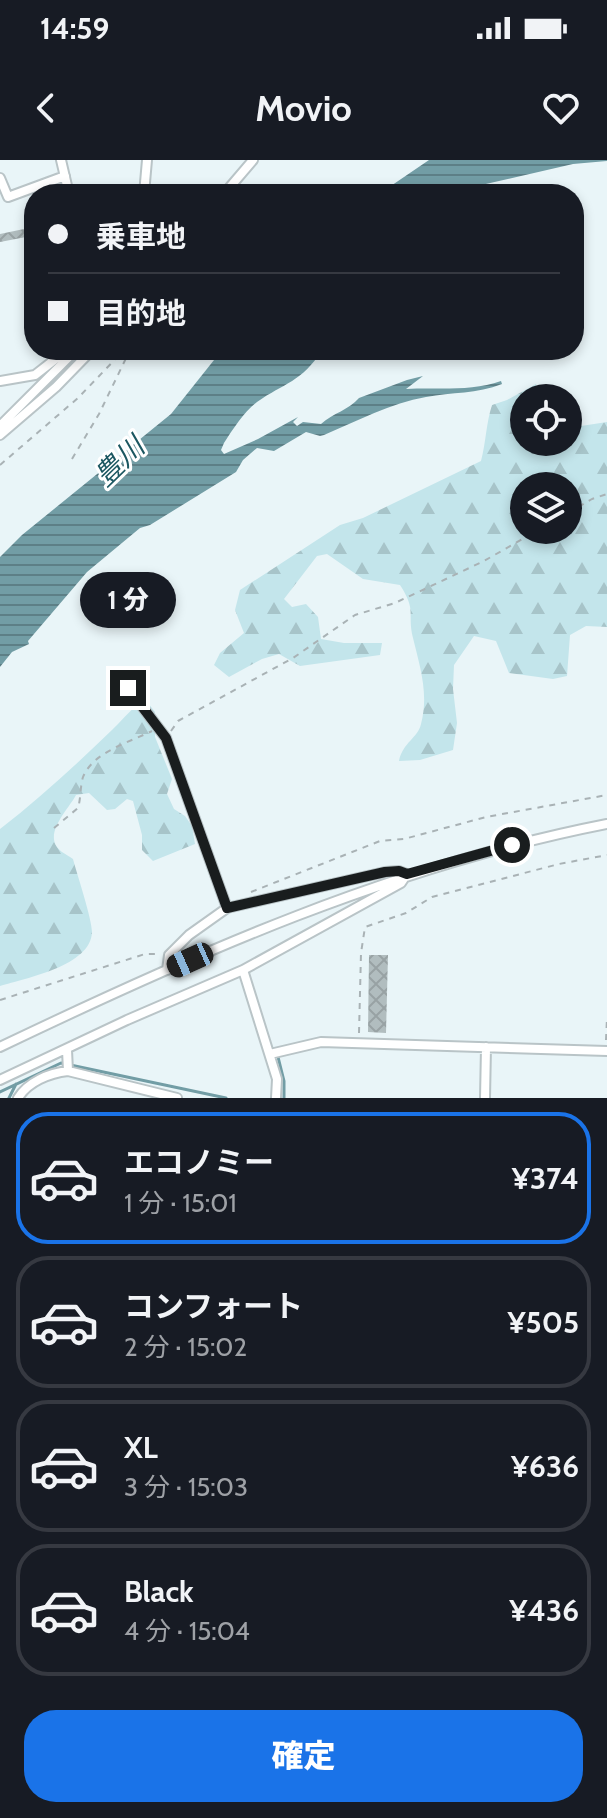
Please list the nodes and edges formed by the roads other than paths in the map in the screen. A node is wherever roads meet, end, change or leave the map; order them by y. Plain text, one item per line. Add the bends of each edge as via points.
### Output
1 (61, 160) edge
2 (147, 160) edge
3 (253, 160) edge
4 (65, 176) junction
5 (0, 178) edge
6 (43, 184) edge
7 (67, 184) edge
8 (145, 184) edge
9 (233, 184) edge
10 (24, 191) edge
11 (54, 360) edge
12 (66, 360) edge
13 (82, 360) edge
14 (0, 381) edge
15 (0, 426) edge
16 (0, 435) edge
17 (128, 688) dead end
18 (607, 824) edge
19 (407, 874) junction
20 (227, 908) junction
21 (167, 970) junction
22 (243, 970) junction
23 (0, 1047) edge
24 (486, 1047) junction
25 (606, 1051) edge
26 (68, 1052) junction
27 (270, 1054) junction
28 (68, 1070) junction
29 (0, 1080) edge
30 (18, 1098) edge
31 (177, 1098) edge
32 (276, 1098) edge
33 (485, 1098) edge

1 - 4 street
2 - 8 street
3 - 9 street
4 - 6 street
4 - 7 street
5 - 10 street via 8,197
11 - 14 street via 35,375
12 - 15 street
13 - 16 street
17 - 20 street via 166,738
18 - 19 street
19 - 20 street via 385,872
19 - 21 street
19 - 22 street via 401,883
20 - 21 street via 169,955
21 - 23 street
22 - 26 street
22 - 27 street
24 - 25 street
24 - 27 street via 321,1042
24 - 33 street
26 - 28 street
26 - 29 street
27 - 32 street
28 - 30 street via 28,1085
28 - 31 street

